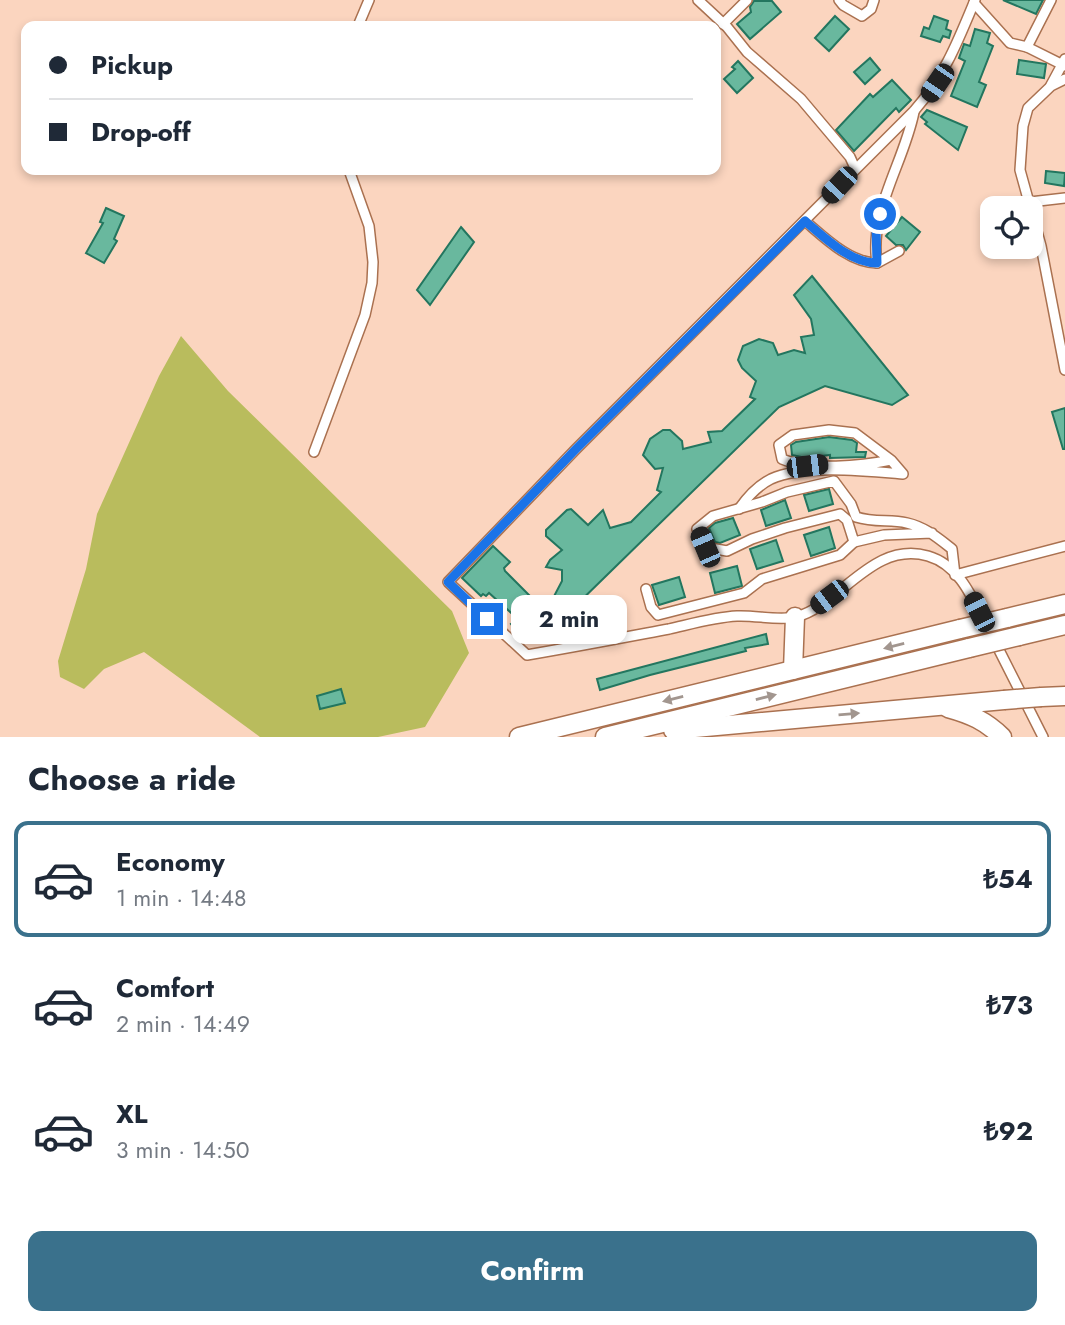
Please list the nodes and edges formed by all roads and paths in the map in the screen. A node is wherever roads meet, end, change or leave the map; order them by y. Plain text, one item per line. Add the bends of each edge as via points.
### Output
1 (369, 0) edge
2 (698, 0) edge
3 (747, 0) edge
4 (839, 0) edge
5 (874, 0) edge
6 (1051, 0) edge
7 (974, 2) edge
8 (360, 21) edge
9 (720, 21) edge
10 (723, 24) joint
11 (1027, 47) junction
12 (1064, 63) edge
13 (1065, 79) edge
14 (1051, 86) junction
15 (914, 111) junction
16 (856, 168) junction
17 (351, 175) edge
18 (1028, 196) edge
19 (1065, 198) edge
20 (1043, 201) edge
21 (805, 221) junction
22 (899, 251) dead end
23 (1042, 259) edge
24 (877, 263) junction
25 (1065, 370) edge
26 (314, 452) dead end
27 (891, 460) junction
28 (739, 509) junction
29 (932, 533) junction
30 (854, 542) junction
31 (1065, 546) edge
32 (956, 575) junction
33 (646, 589) dead end
34 (1065, 603) edge
35 (795, 617) junction
36 (1065, 625) edge
37 (793, 670) junction
38 (1065, 696) edge
39 (938, 706) junction
40 (519, 737) edge
41 (605, 737) edge
42 (636, 737) edge
43 (1002, 737) edge
44 (1043, 737) edge

1 - 8 street
2 - 9 street
3 - 10 street
4 - 5 street via 862,16
6 - 11 street
7 - 11 street via 1010,43
7 - 15 street via 945,70
10 - 16 street via 747,52 802,99
11 - 12 street
12 - 14 street
13 - 14 street
14 - 18 street via 1028,108 1023,126 1020,170
15 - 16 street
15 - 24 street via 876,227
16 - 21 street
17 - 26 street via 369,226 372,283 365,315
19 - 20 street
21 - 24 street via 841,250 864,263
21 - 35 street via 448,582 527,656 737,616
22 - 24 street
23 - 25 street
27 - 27 street via 855,433 829,430 793,435 779,445 782,459 807,466 861,466
27 - 28 street via 903,474 861,470 773,478 751,492
28 - 29 street via 834,481 856,517 907,523
28 - 30 street via 713,516 697,529 705,547 727,551 785,528 840,514 847,520
29 - 30 street via 884,535
29 - 32 street via 952,549
30 - 33 street via 840,555 762,579 744,593 658,615
31 - 32 street
32 - 35 street via 928,556 889,558
32 - 44 street via 967,588
34 -> 37 highway, bridge
35 - 37 highway
41 -> 36 highway, bridge
37 -> 40 highway
38 - 39 highway, bridge
42 -> 39 highway via 734,723
39 - 43 highway via 970,714

